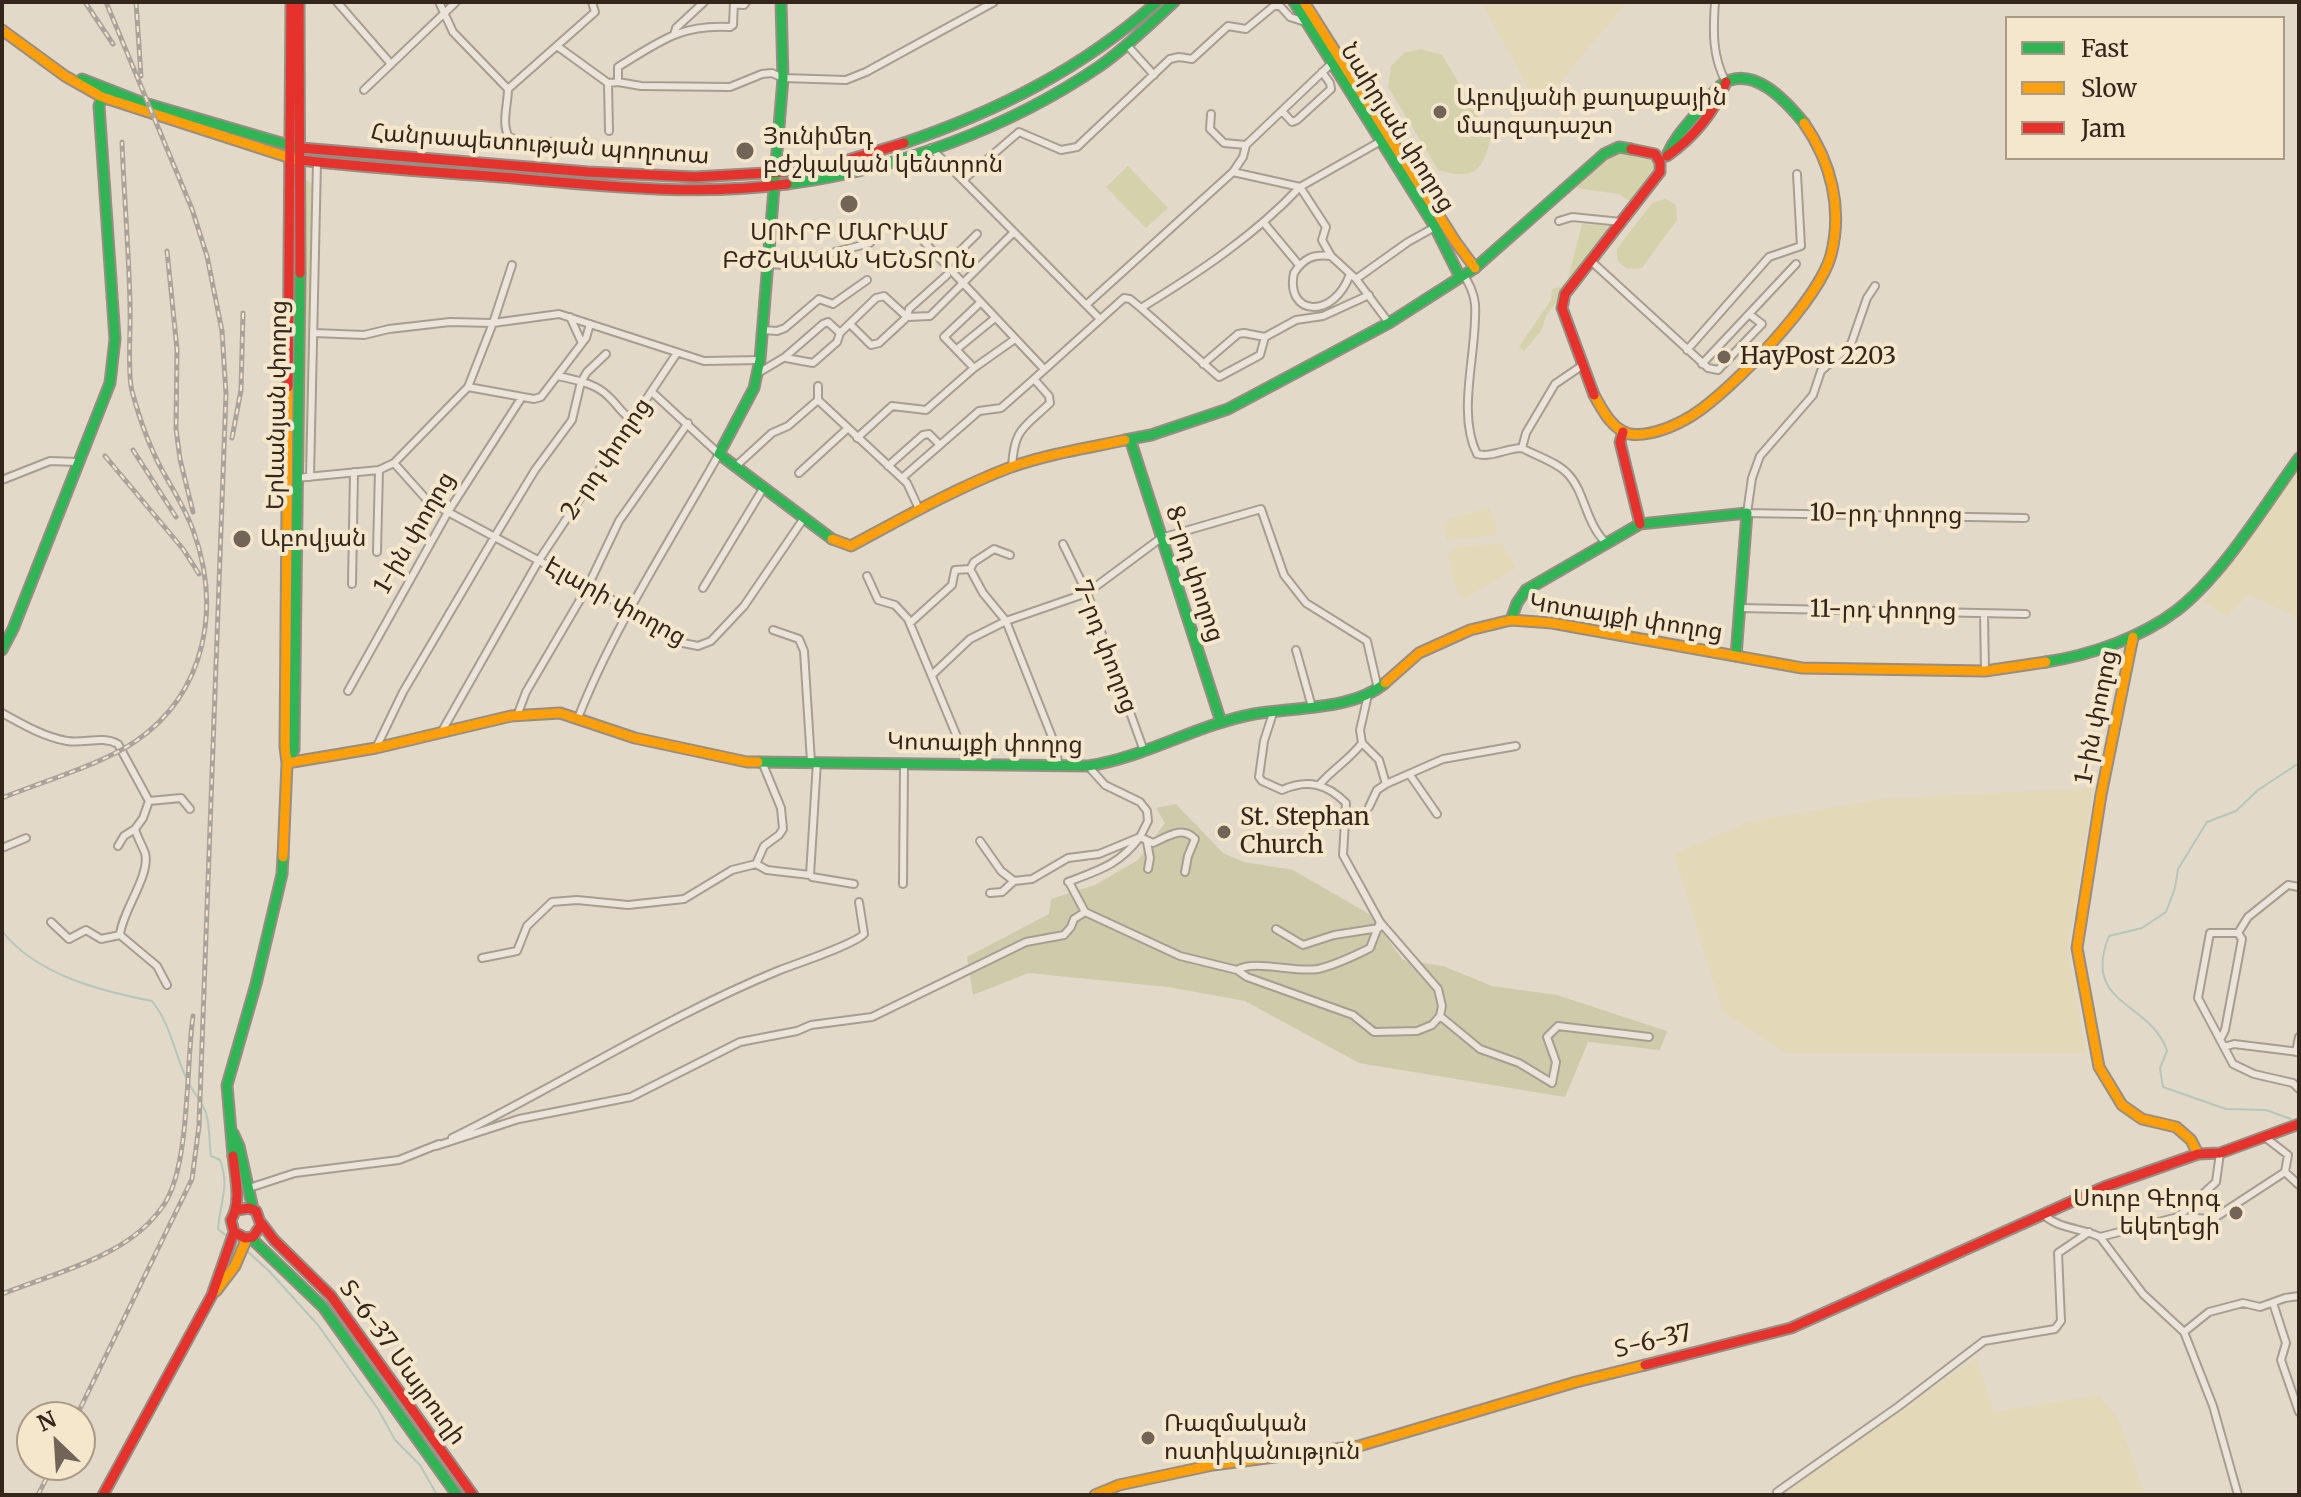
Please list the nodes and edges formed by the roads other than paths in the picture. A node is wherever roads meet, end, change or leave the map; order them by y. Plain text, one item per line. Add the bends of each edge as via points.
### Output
1 (291, 2) edge
2 (299, 2) edge
3 (337, 2) edge
4 (439, 2) edge
5 (456, 2) edge
6 (592, 2) edge
7 (704, 2) edge
8 (746, 2) edge
9 (781, 2) edge
10 (994, 2) edge
11 (1157, 2) edge
12 (1174, 2) edge
13 (1294, 2) edge
14 (1304, 2) edge
15 (1715, 2) edge
16 (734, 3) edge
17 (445, 13) junction
18 (2, 23) edge
19 (1309, 24) junction
20 (2, 30) edge
21 (674, 35) junction
22 (1126, 44) junction
23 (557, 46) junction
24 (1332, 63) junction
25 (391, 64) junction
26 (1322, 72) junction
27 (1154, 75) junction
28 (783, 78) junction
29 (618, 82) junction
30 (1726, 82) junction
31 (608, 83) junction
32 (508, 89) junction
33 (364, 90) dead end
34 (105, 95) junction
35 (1282, 111) junction
36 (1211, 114) dead end
37 (609, 131) dead end
38 (1381, 141) junction
39 (556, 142) dead end
40 (1246, 145) junction
41 (296, 147) junction
42 (931, 148) junction
43 (295, 159) junction
44 (1662, 159) junction
45 (317, 162) junction
46 (1233, 172) junction
47 (776, 173) junction
48 (1797, 174) dead end
49 (963, 180) junction
50 (775, 186) junction
51 (1300, 187) junction
52 (1559, 221) dead end
53 (1621, 222) junction
54 (1264, 223) junction
55 (1435, 227) junction
56 (911, 228) dead end
57 (1014, 232) junction
58 (977, 234) dead end
59 (870, 243) dead end
60 (1331, 256) junction
61 (1591, 261) junction
62 (769, 264) junction
63 (1796, 264) dead end
64 (512, 265) dead end
65 (946, 265) junction
66 (1299, 265) junction
67 (1475, 268) junction
68 (947, 275) dead end
69 (1353, 276) junction
70 (1462, 276) junction
71 (867, 280) dead end
72 (962, 284) junction
73 (1875, 286) dead end
74 (1369, 295) junction
75 (981, 302) junction
76 (1086, 305) junction
77 (1141, 308) junction
78 (1749, 314) junction
79 (569, 317) junction
80 (907, 317) junction
81 (995, 318) junction
82 (1099, 318) junction
83 (493, 323) junction
84 (1389, 323) junction
85 (590, 324) junction
86 (850, 324) junction
87 (763, 330) junction
88 (314, 333) junction
89 (840, 333) junction
90 (1265, 337) junction
91 (1015, 339) junction
92 (582, 343) junction
93 (957, 349) junction
94 (1687, 350) junction
95 (677, 353) junction
96 (606, 354) dead end
97 (785, 357) junction
98 (760, 360) junction
99 (1203, 364) junction
100 (1702, 364) junction
101 (1583, 365) junction
102 (974, 368) junction
103 (1044, 369) junction
104 (758, 373) junction
105 (558, 376) junction
106 (1034, 379) junction
107 (581, 382) junction
108 (818, 386) dead end
109 (468, 387) junction
110 (652, 392) junction
111 (522, 397) junction
112 (818, 400) junction
113 (632, 420) junction
114 (688, 423) junction
115 (847, 429) junction
116 (1623, 432) junction
117 (857, 438) junction
118 (1130, 439) junction
119 (940, 445) junction
120 (1522, 448) junction
121 (719, 454) junction
122 (2299, 458) edge
123 (77, 462) junction
124 (394, 463) junction
125 (736, 466) junction
126 (888, 466) junction
127 (1012, 467) junction
128 (379, 470) junction
129 (354, 472) junction
130 (799, 473) dead end
131 (310, 477) junction
132 (293, 478) junction
133 (902, 478) junction
134 (2, 480) edge
135 (764, 487) junction
136 (919, 509) junction
137 (448, 512) junction
138 (1747, 513) junction
139 (804, 518) junction
140 (2025, 518) dead end
141 (1640, 524) junction
142 (495, 536) junction
143 (1161, 538) junction
144 (1605, 542) junction
145 (1063, 544) dead end
146 (377, 552) dead end
147 (1010, 555) dead end
148 (539, 560) junction
149 (970, 569) junction
150 (867, 576) dead end
151 (352, 584) dead end
152 (587, 588) junction
153 (703, 588) dead end
154 (1087, 593) junction
155 (1740, 608) junction
156 (631, 610) junction
157 (1984, 614) junction
158 (2026, 614) dead end
159 (1511, 620) junction
160 (1006, 621) junction
161 (910, 623) junction
162 (773, 630) dead end
163 (2133, 637) junction
164 (2, 650) edge
165 (1296, 650) dead end
166 (1736, 656) junction
167 (1985, 671) junction
168 (933, 674) junction
169 (1378, 689) junction
170 (348, 691) dead end
171 (1368, 695) junction
172 (1312, 707) junction
173 (2, 713) edge
174 (1273, 713) junction
175 (517, 716) junction
176 (578, 718) junction
177 (1221, 722) junction
178 (442, 731) junction
179 (1362, 743) junction
180 (1516, 746) dead end
181 (376, 748) junction
182 (1144, 751) junction
183 (762, 762) junction
184 (814, 762) junction
185 (287, 763) junction
186 (904, 763) junction
187 (968, 763) junction
188 (1059, 766) junction
189 (1088, 766) junction
190 (1410, 775) junction
191 (1320, 784) junction
192 (1386, 784) junction
193 (149, 801) junction
194 (1369, 807) dead end
195 (190, 809) dead end
196 (1437, 814) dead end
197 (135, 829) junction
198 (1140, 837) junction
199 (26, 838) dead end
200 (980, 841) dead end
201 (1147, 842) junction
202 (118, 846) dead end
203 (2, 848) edge
204 (756, 864) junction
205 (1148, 869) dead end
206 (1185, 872) dead end
207 (810, 875) junction
208 (1014, 881) junction
209 (854, 884) dead end
210 (903, 884) dead end
211 (2299, 887) edge
212 (990, 893) dead end
213 (859, 902) dead end
214 (1085, 912) junction
215 (51, 922) dead end
216 (1379, 925) junction
217 (1276, 929) dead end
218 (2238, 933) junction
219 (120, 935) junction
220 (482, 958) dead end
221 (1237, 970) junction
222 (167, 985) dead end
223 (1440, 1016) junction
224 (1649, 1037) dead end
225 (2299, 1037) edge
226 (2220, 1040) junction
227 (2224, 1047) junction
228 (2298, 1052) edge
229 (2299, 1089) edge
230 (2299, 1124) edge
231 (231, 1128) junction
232 (2266, 1138) junction
233 (436, 1146) junction
234 (2220, 1153) junction
235 (2198, 1154) junction
236 (2285, 1172) junction
237 (2299, 1185) edge
238 (249, 1188) junction
239 (253, 1209) junction
240 (237, 1210) junction
241 (2045, 1216) junction
242 (2178, 1217) junction
243 (262, 1224) junction
244 (234, 1232) junction
245 (2089, 1232) junction
246 (2100, 1237) junction
247 (249, 1238) junction
248 (212, 1295) junction
249 (2299, 1296) edge
250 (2273, 1303) junction
251 (2184, 1332) junction
252 (2299, 1412) edge
253 (1777, 1492) dead end
254 (103, 1495) edge
255 (457, 1495) edge
256 (473, 1495) edge
257 (1095, 1495) edge
258 (2238, 1495) edge

1 - 41 main road
2 - 41 main road
3 - 25 street
4 - 17 street
5 - 17 street
6 - 23 street via 595,12
7 - 21 street
8 - 16 street
9 - 28 main road
10 - 28 street via 846,80
11 - 47 main road, Հանրապետության պողոտա via 1091,56 987,112 857,158
12 - 22 main road, Հանրապետության պողոտա
13 - 19 main road, Նաիրյան փողոց
14 - 67 main road, Նաիրյան փողոց
15 - 30 street via 1716,61
16 - 21 street via 730,27 704,26
17 - 25 street
17 - 32 street via 453,32
18 - 34 main road, Հանրապետության պողոտա
19 - 24 main road, Նաիրյան փողոց
19 - 27 street via 1275,5 1246,29 1228,26 1192,59 1170,59
20 - 34 main road via 65,76
21 - 29 street via 618,67
22 - 27 street
22 - 42 main road, Հանրապետության պողոտա via 1053,95
23 - 31 street
23 - 32 street
24 - 26 street
24 - 38 main road, Նաիրյան փողոց
25 - 33 street
26 - 35 street
26 - 35 street via 1331,89 1297,120 1292,122
27 - 49 street via 1077,147 1061,150 1019,132
28 - 29 street via 762,74 730,87
28 - 47 main road
29 - 31 street
30 - 44 main road
30 - 116 main road via 1745,79 1769,88 1792,109 1822,152 1831,179 1829,264 1764,350 1702,408 1670,427
31 - 37 street
32 - 39 street via 504,127 509,137
34 - 41 main road, Հանրապետության պողոտա
34 - 43 main road, Հանրապետության պողոտա
34 - 123 main road via 99,106 101,167 115,339 110,383
35 - 40 street
36 - 40 street via 1208,126 1224,143
38 - 51 street
38 - 55 main road, Նաիրյան փողոց
40 - 46 street
41 - 43 main road, Երևանյան փողոց
41 - 47 main road, Հանրապետության պողոտա via 619,175
42 - 49 street
42 - 50 main road, Հանրապետության պողոտա via 860,170
43 - 45 main road, Հանրապետության պողոտա
43 - 132 main road, Երևանյան փողոց
44 - 53 main road via 1658,175
44 - 67 main road via 1630,148 1609,151
45 - 50 main road, Հանրապետության պողոտա via 618,187
45 - 88 street
46 - 51 street
46 - 76 street
47 - 50 main road
48 - 94 street via 1801,246 1769,257
49 - 57 street
50 - 62 main road
51 - 54 street
51 - 60 street via 1326,227 1322,240
52 - 53 street via 1572,217
53 - 61 main road
54 - 66 street
54 - 77 street
55 - 69 street
55 - 70 main road, Նաիրյան փողոց
56 - 65 street
57 - 72 street
57 - 76 street
58 - 65 street
59 - 62 street via 785,265
60 - 66 street via 1313,256
60 - 69 street
61 - 94 street
61 - 101 main road via 1561,305
62 - 87 main road
63 - 78 street
64 - 83 street
65 - 72 street
66 - 69 street via 1292,279 1294,292 1315,308 1338,297
67 - 70 main road
68 - 80 street via 909,309
69 - 74 street
70 - 84 main road
70 - 120 street via 1475,303 1468,401 1474,447 1482,456
71 - 87 street via 833,304 819,299 781,330
72 - 75 street
72 - 80 street via 930,316
73 - 138 street via 1851,344 1821,371 1813,395 1760,456
74 - 84 street
74 - 90 street via 1323,316 1296,320
75 - 81 street
75 - 93 street via 944,337
76 - 82 street
77 - 82 street via 1127,297
77 - 99 street
78 - 100 street
78 - 100 street via 1762,324 1718,370
79 - 83 street
79 - 85 street
79 - 92 street
80 - 86 street via 871,345
80 - 86 street via 884,296
81 - 91 street
81 - 93 street
82 - 103 street
83 - 88 street via 450,322 364,335
83 - 109 street
84 - 118 main road via 1228,409
85 - 92 street
85 - 95 street
86 - 89 street
87 - 98 main road
88 - 131 street
89 - 97 street via 813,363
89 - 97 street via 828,322 823,324
90 - 99 street via 1238,334
90 - 99 street via 1260,355 1224,375 1215,375
91 - 102 street
91 - 103 street
92 - 105 street
93 - 102 street
94 - 100 street
95 - 98 street via 704,361
95 - 110 street, 2-րդ փողոց
96 - 107 street
97 - 104 street
98 - 104 main road
101 - 116 main road via 1600,405
101 - 120 street via 1555,384
102 - 117 street via 926,410 892,406
103 - 106 street
104 - 121 main road
105 - 107 street
105 - 111 street via 541,397
106 - 119 street via 1001,408 979,411
106 - 127 street via 1050,403 1016,435
107 - 113 street via 600,390
107 - 142 street via 572,420
108 - 112 street
109 - 111 street
109 - 124 street
110 - 113 street, 2-րդ փողոց
110 - 114 street
111 - 137 street, 1-ին փողոց
112 - 115 street
112 - 125 street
113 - 148 street, 2-րդ փողոց
114 - 121 street
114 - 152 street via 619,521
115 - 117 street
115 - 130 street
116 - 141 main road via 1620,442
117 - 126 street
118 - 127 main road
118 - 143 main road, 8-րդ փողոց
119 - 126 street via 923,435
119 - 133 street
120 - 144 street via 1570,475 1590,523
121 - 125 main road
121 - 156 street
122 - 163 main road, 1-ին փողոց via 2216,571 2177,610
123 - 134 street via 50,461
123 - 164 main road
124 - 128 street
124 - 137 street, Էլարի փողոց via 427,500
125 - 135 main road
126 - 133 street
127 - 136 main road
128 - 129 street
128 - 146 street
129 - 131 street
129 - 151 street
131 - 132 street
132 - 185 main road, Երևանյան փողոց
133 - 136 street
135 - 139 main road
135 - 153 street
136 - 139 main road via 851,546
137 - 142 street, Էլարի փողոց
137 - 170 street, 1-ին փողոց
138 - 140 street, 10-րդ փողոց
138 - 141 main road
138 - 155 main road
139 - 156 street, Էլարի փողոց via 744,606 711,641 698,646 683,643
141 - 144 main road
142 - 148 street, Էլարի փողոց
142 - 181 street
143 - 154 street
143 - 169 street via 1261,509 1284,575 1306,603 1367,641
143 - 177 main road, 8-րդ փողոց
144 - 159 main road via 1526,590
145 - 154 street, 7-րդ փողոց
147 - 149 street via 994,549
148 - 152 street, Էլարի փողոց
148 - 178 street, 2-րդ փողոց
149 - 160 street
149 - 161 street via 955,570 952,585
150 - 161 street via 878,600 895,605
152 - 156 street, Էլարի փողոց
152 - 175 street
154 - 160 street
154 - 182 street, 7-րդ փողոց
155 - 157 street, 11-րդ փողոց
155 - 166 main road
156 - 176 street
157 - 158 street, 11-րդ փողոց
157 - 167 street
159 - 166 main road, Կոտայքի փողոց
159 - 169 main road, Կոտայքի փողոց via 1443,640 1405,663
160 - 168 street via 970,639
160 - 188 street
161 - 168 street
162 - 184 street via 799,639 804,651
163 - 167 main road, Կոտայքի փողոց via 2056,660
163 - 235 main road, 1-ին փողոց via 2077,948 2099,1067 2122,1105 2142,1119 2176,1127
165 - 172 street
166 - 167 main road, Կոտայքի փողոց via 1802,668
168 - 187 street
169 - 171 main road, Կոտայքի փողոց
171 - 172 main road, Կոտայքի փողոց
171 - 179 street
172 - 174 main road, Կոտայքի փողոց
173 - 193 street via 69,741 109,739 118,744
174 - 177 main road, Կոտայքի փողոց
174 - 191 street via 1259,777 1282,790
175 - 176 main road, Կոտայքի փողոց via 560,713
175 - 178 main road, Կոտայքի փողոց
176 - 183 main road, Կոտայքի փողոց via 635,738
177 - 182 main road, Կոտայքի փողոց
178 - 181 main road, Կոտայքի փողոց
179 - 191 street
179 - 192 street via 1379,760
180 - 190 street via 1443,759
181 - 185 main road, Կոտայքի փողոց
182 - 189 main road, Կոտայքի փողոց
183 - 184 main road, Կոտայքի փողոց
183 - 204 street via 781,808 783,829 764,846
184 - 186 main road, Կոտայքի փողոց
184 - 207 street
185 - 231 main road, Երևանյան փողոց via 282,874 227,1085
186 - 187 main road, Կոտայքի փողոց
186 - 210 street
187 - 188 main road, Կոտայքի փողոց
188 - 189 main road, Կոտայքի փողոց
189 - 198 street via 1105,785 1147,811
190 - 192 street
190 - 196 street
191 - 216 street via 1346,803 1343,855
192 - 194 street
193 - 195 street via 181,798
193 - 197 street
197 - 202 street
197 - 219 street via 144,865
198 - 201 street
198 - 208 street via 1099,854 1068,858 1032,879
198 - 214 street via 1128,852 1094,874 1067,883
199 - 203 street
200 - 208 street
201 - 205 street
201 - 206 street via 1174,832 1190,834 1195,842
204 - 207 street
204 - 220 street via 732,870 684,899 628,905 552,902 527,926 517,951
207 - 209 street
208 - 212 street via 1002,892
211 - 218 street via 2288,885 2248,917
213 - 233 street via 864,934 857,941 742,985
214 - 221 street via 1180,956
214 - 233 street via 1064,935 1026,942 872,1017 740,1042 631,1097 519,1119
215 - 219 street via 69,939 86,930 101,939
216 - 217 street via 1303,945
216 - 221 street via 1370,948 1317,969 1251,964
216 - 223 street via 1438,989
218 - 226 street via 2242,939
218 - 226 street via 2210,933 2198,998
219 - 222 street via 157,966
221 - 223 street via 1353,1015 1374,1032 1417,1031
223 - 224 street via 1480,1049 1552,1083 1556,1062 1547,1037 1558,1026
225 - 228 street
226 - 227 street
227 - 228 street
227 - 229 street via 2233,1064
230 - 232 main road, Տ-6-37
231 - 238 main road
231 - 240 main road
232 - 234 main road, Տ-6-37
232 - 236 street via 2288,1155
233 - 238 street via 399,1160 295,1173
234 - 235 main road, Տ-6-37
234 - 242 street via 2216,1182
235 - 241 main road, Տ-6-37 / Տ-6-37 via 2104,1187
236 - 237 street
236 - 242 street via 2213,1219
238 - 239 main road
239 - 240 main road
239 - 243 main road
240 - 244 main road via 231,1220
241 - 245 street
241 - 257 main road, Տ-6-37 / Տ-6-37 via 1791,1328 1576,1382 1359,1446 1213,1465 1141,1479
242 - 246 street
243 - 247 main road
243 - 256 main road, Տ-6-37 Մայրուղի via 331,1296
244 - 247 main road
244 - 248 main road
245 - 246 street
245 - 253 street via 2058,1253 2061,1321 2055,1329 1984,1341
246 - 251 street via 2143,1294
247 - 248 main road via 232,1273
247 - 255 main road, Տ-6-37 Մայրուղի via 323,1307
248 - 254 main road
249 - 250 street
250 - 251 street via 2243,1303 2209,1312
250 - 252 street via 2286,1343 2281,1360
251 - 258 street via 2213,1406

